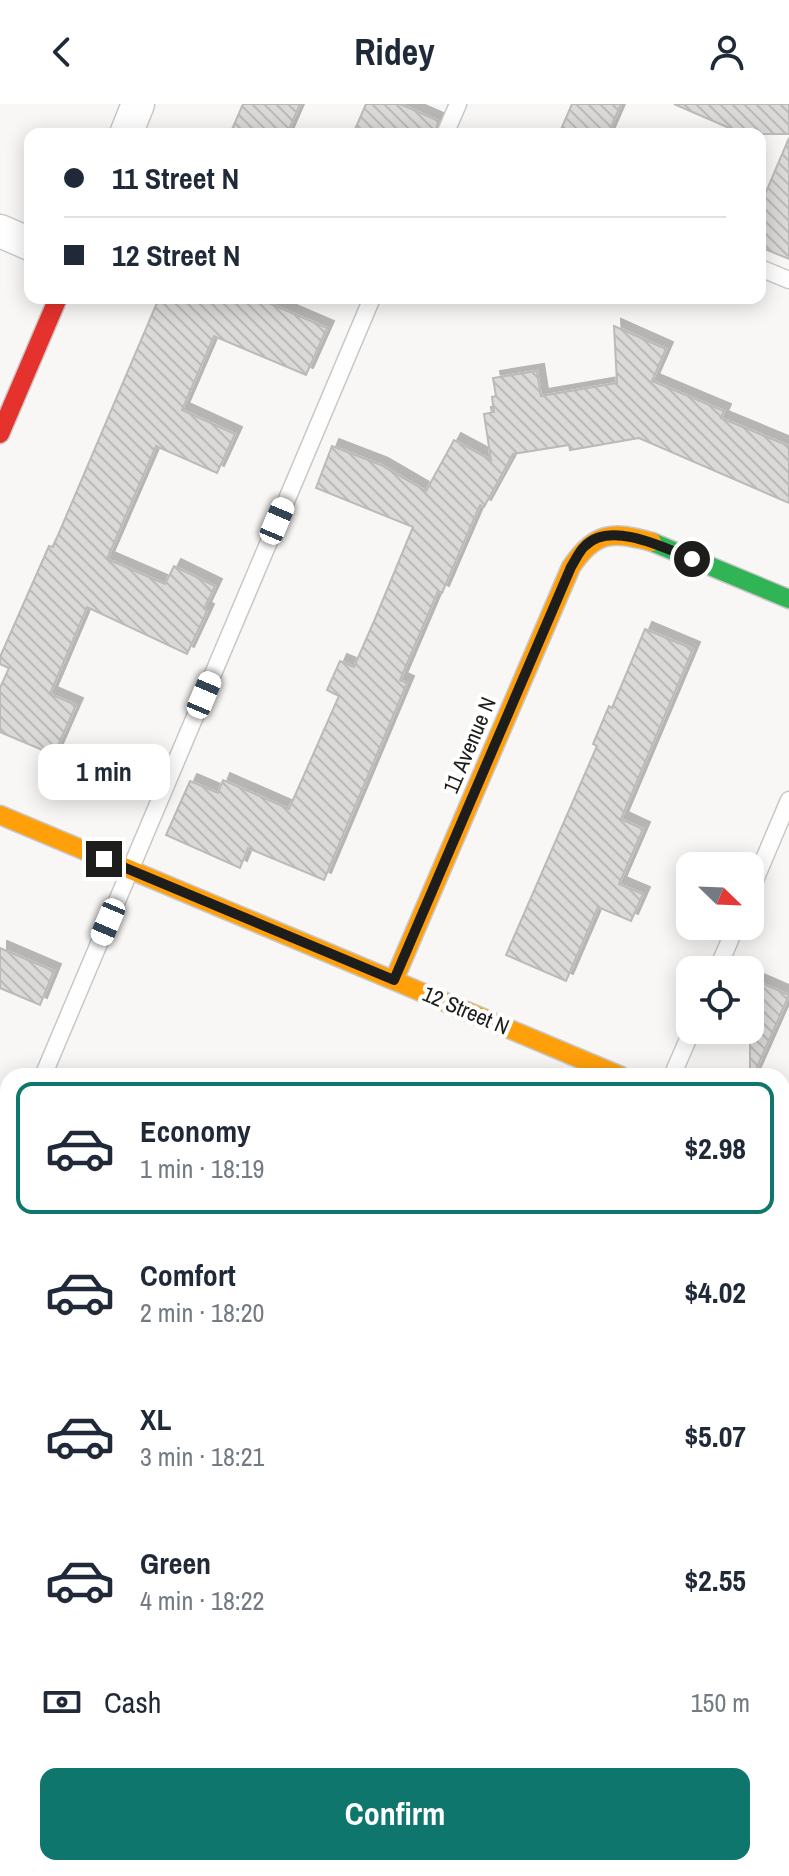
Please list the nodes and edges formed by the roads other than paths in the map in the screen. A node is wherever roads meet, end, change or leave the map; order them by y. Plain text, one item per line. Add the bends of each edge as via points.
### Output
1 (138, 104) edge
2 (458, 104) edge
3 (128, 128) edge
4 (448, 128) edge
5 (0, 231) edge
6 (24, 241) edge
7 (766, 270) edge
8 (789, 280) edge
9 (55, 304) edge
10 (369, 304) edge
11 (0, 434) edge
12 (789, 599) edge
13 (789, 800) edge
14 (0, 815) edge
15 (764, 859) edge
16 (130, 870) junction
17 (394, 980) junction
18 (686, 1044) edge
19 (46, 1068) edge
20 (602, 1068) edge
21 (675, 1068) edge

1 - 3 street
2 - 4 lane
5 - 6 street
7 - 8 lane
9 - 11 street
10 - 16 lane
12 - 17 street, 11 Avenue N via 650,542 614,534 585,545
13 - 15 lane
14 - 16 street, 12 Street N
16 - 17 street, 12 Street N
16 - 19 lane
17 - 20 street, 12 Street N
18 - 21 lane

